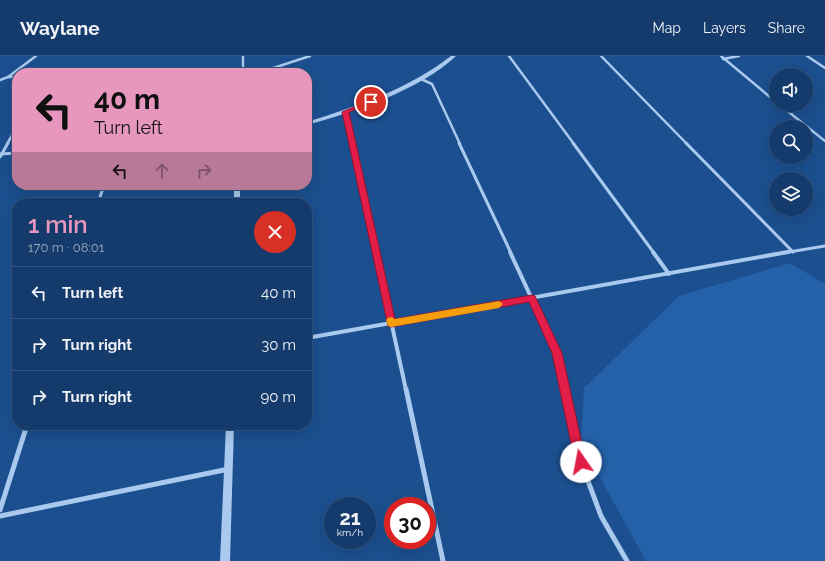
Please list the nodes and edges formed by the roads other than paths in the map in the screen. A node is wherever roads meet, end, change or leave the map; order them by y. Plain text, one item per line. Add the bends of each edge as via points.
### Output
1 (36, 56) edge
2 (243, 56) edge
3 (310, 56) edge
4 (454, 56) edge
5 (509, 56) edge
6 (601, 56) edge
7 (739, 56) edge
8 (807, 56) edge
9 (722, 58) edge
10 (20, 68) edge
11 (243, 68) edge
12 (273, 68) edge
13 (825, 68) edge
14 (12, 74) edge
15 (8, 77) junction
16 (12, 77) edge
17 (421, 79) junction
18 (0, 80) edge
19 (769, 96) edge
20 (345, 112) junction
21 (789, 112) edge
22 (312, 122) edge
23 (12, 136) edge
24 (825, 141) edge
25 (12, 154) edge
26 (1, 155) edge
27 (825, 246) edge
28 (793, 252) junction
29 (669, 274) junction
30 (532, 298) junction
31 (391, 323) junction
32 (312, 337) edge
33 (25, 430) edge
34 (230, 430) edge
35 (229, 469) junction
36 (0, 510) edge
37 (0, 516) edge
38 (225, 561) edge
39 (443, 561) edge
40 (627, 561) edge

1 - 10 street
2 - 11 street
3 - 12 street
4 - 17 street
5 - 29 street
6 - 28 street
7 - 9 street
8 - 13 street
9 - 19 street
14 - 15 street
15 - 16 street
15 - 18 street
17 - 20 street
17 - 30 street via 432,84
20 - 22 street
20 - 31 street
21 - 24 street
23 - 26 street
25 - 26 street
27 - 28 street
28 - 29 street
29 - 30 street
30 - 31 street
30 - 40 street via 557,353 581,462 601,516
31 - 32 street
31 - 39 street
33 - 36 street
34 - 35 street
35 - 37 street
35 - 38 street

